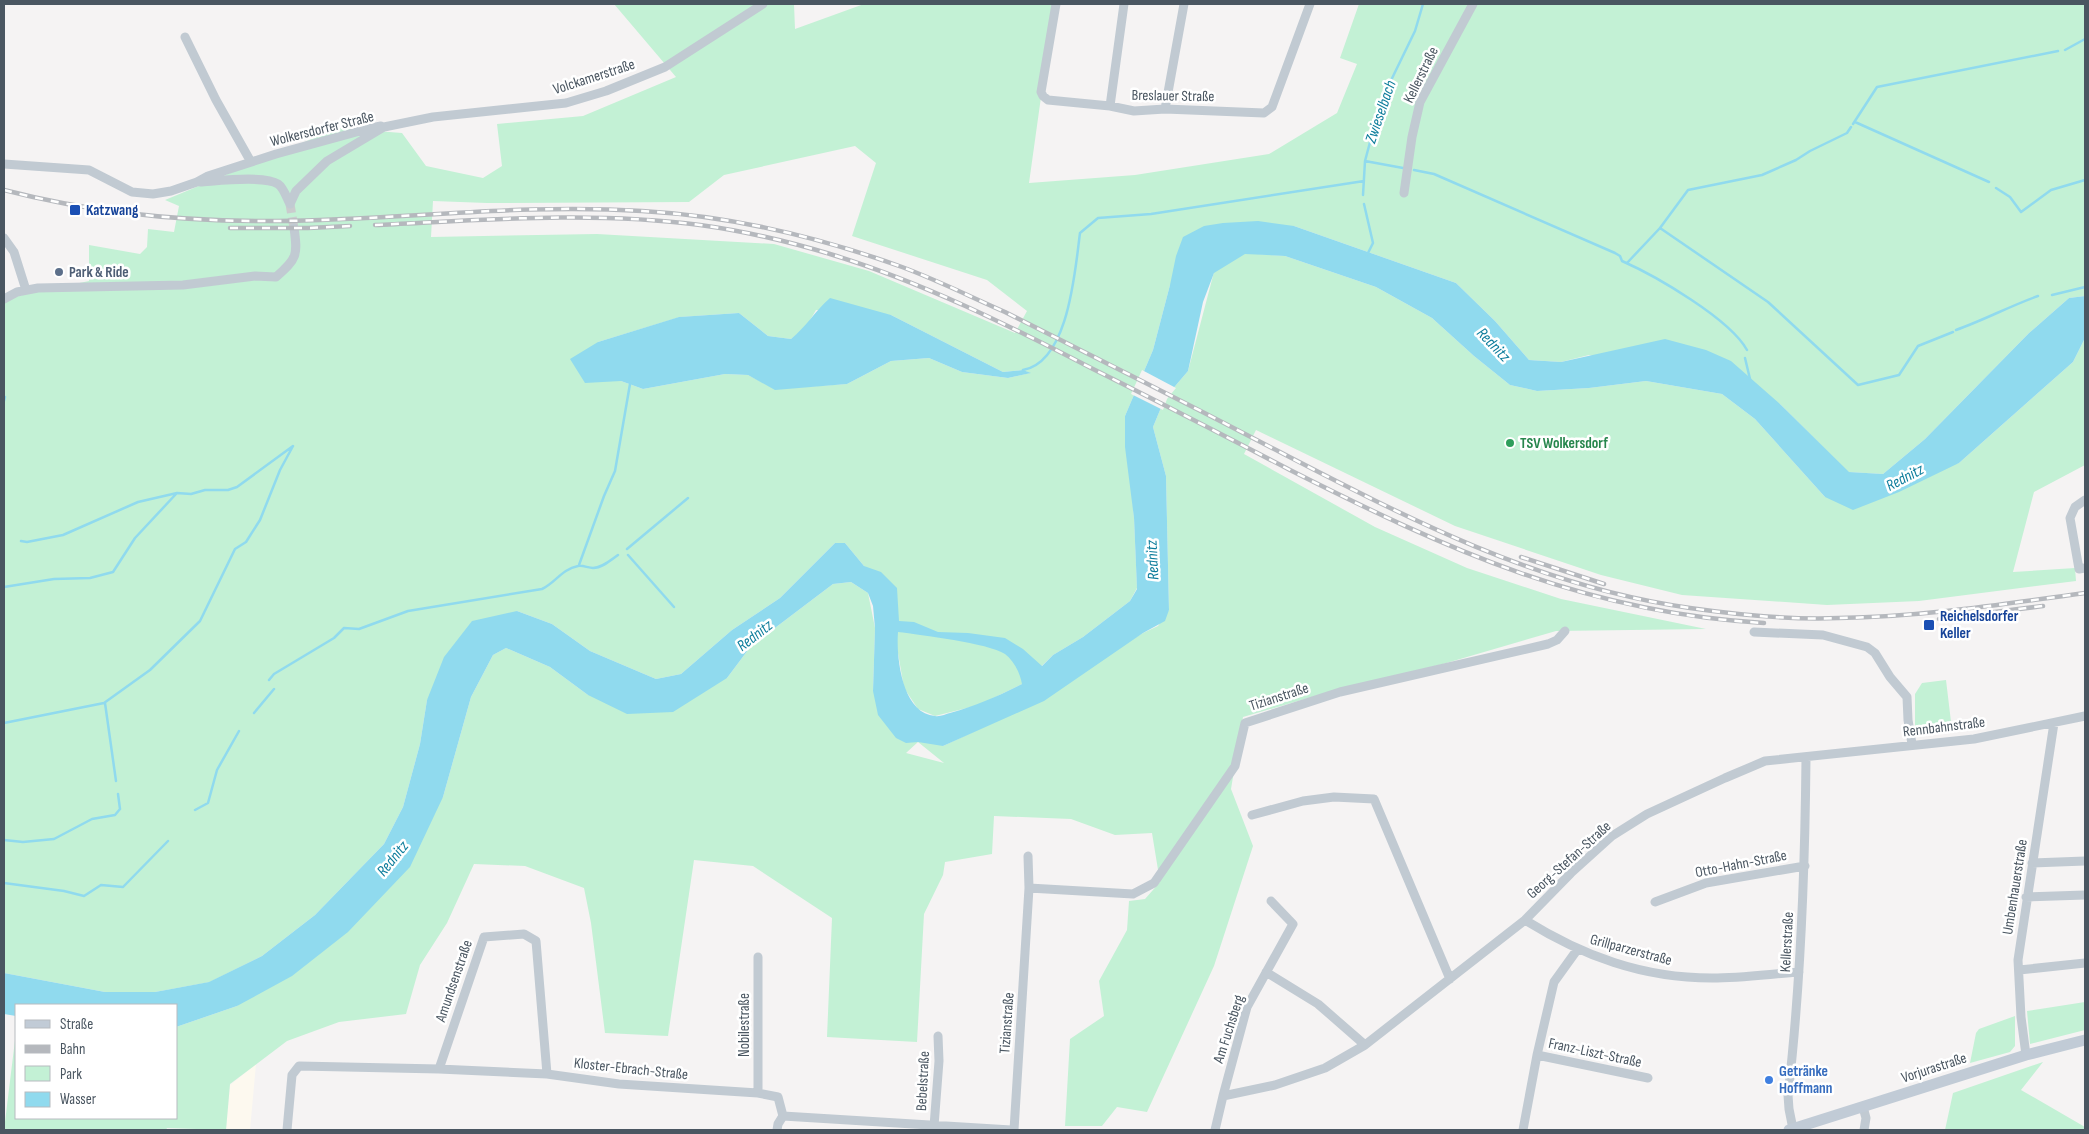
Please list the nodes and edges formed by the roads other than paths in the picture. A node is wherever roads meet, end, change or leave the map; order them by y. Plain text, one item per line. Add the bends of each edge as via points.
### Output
1 (763, 4) edge
2 (1056, 4) edge
3 (1124, 4) edge
4 (1184, 4) edge
5 (1310, 4) edge
6 (1474, 4) edge
7 (185, 37) dead end
8 (1110, 106) junction
9 (1165, 109) junction
10 (384, 127) junction
11 (251, 162) junction
12 (4, 164) edge
13 (197, 182) junction
14 (1404, 193) dead end
15 (294, 228) tunnel mouth
16 (4, 238) edge
17 (26, 290) junction
18 (4, 299) edge
19 (2085, 500) edge
20 (2085, 568) edge
21 (1565, 631) dead end
22 (1754, 632) dead end
23 (2085, 716) edge
24 (2054, 723) junction
25 (1912, 744) junction
26 (1806, 757) junction
27 (1252, 815) dead end
28 (1028, 856) dead end
29 (2085, 861) edge
30 (2032, 863) junction
31 (1805, 866) junction
32 (1029, 888) junction
33 (2085, 895) edge
34 (2026, 897) junction
35 (1271, 901) dead end
36 (1656, 902) dead end
37 (1525, 920) junction
38 (1577, 950) junction
39 (758, 957) dead end
40 (2085, 963) edge
41 (2019, 970) junction
42 (1266, 972) junction
43 (1799, 972) junction
44 (1450, 979) junction
45 (938, 1036) dead end
46 (2085, 1040) edge
47 (1365, 1046) junction
48 (1537, 1055) junction
49 (2026, 1056) junction
50 (439, 1069) junction
51 (547, 1074) junction
52 (1648, 1078) dead end
53 (758, 1093) junction
54 (1223, 1096) junction
55 (1863, 1107) junction
56 (783, 1116) junction
57 (934, 1126) junction
58 (287, 1130) edge
59 (777, 1130) edge
60 (1013, 1130) edge
61 (1215, 1130) edge
62 (1523, 1130) edge
63 (1791, 1130) edge
64 (1864, 1130) edge

1 - 10 street, Volckamerstraße via 666,67 606,91 566,103 433,117
2 - 8 street, Breslauer Straße via 1041,92 1043,96 1048,100
3 - 8 street
4 - 9 street
5 - 9 street, Breslauer Straße via 1272,107 1264,113
6 - 14 street, Kellerstraße via 1420,102
7 - 11 street
8 - 9 street, Breslauer Straße via 1134,111
10 - 11 street, Wolkersdorfer Straße
10 - 13 street, Wolkersdorfer Straße via 327,161 296,191 290,204 279,184 271,182 249,179
11 - 13 street, Wolkersdorfer Straße
12 - 13 street, Wolkersdorfer Straße via 89,170 140,194 171,191
15 - 17 street via 297,246 292,264 276,277 256,276 183,285
16 - 17 street via 14,252
17 - 18 street
19 - 20 street via 2075,507 2070,518 2079,569
21 - 32 street, Tizianstraße via 1558,640 1548,644 1340,692 1245,723 1235,766 1154,883 1133,894
22 - 25 street via 1823,635 1867,647 1907,697
23 - 24 street, Rennbahnstraße
24 - 25 street, Rennbahnstraße via 1974,739
24 - 30 street, Umbenhauerstraße
25 - 26 street, Rennbahnstraße
26 - 31 street, Kellerstraße
26 - 37 street, Georg-Stefan-Straße via 1765,761 1647,814 1612,836
27 - 44 street via 1303,801 1334,797 1374,799
28 - 32 street, Tizianstraße
29 - 30 street
30 - 34 street, Umbenhauerstraße
31 - 36 street, Otto-Hahn-Straße via 1706,883
31 - 43 street, Kellerstraße
32 - 60 street, Tizianstraße
33 - 34 street
34 - 41 street, Umbenhauerstraße
35 - 42 street, Am Fuchsberg via 1293,924
37 - 38 street, Grillparzerstraße
37 - 44 street, Georg-Stefan-Straße
38 - 43 street, Grillparzerstraße via 1642,970 1676,976 1712,978
38 - 48 street, Franz-Liszt-Straße via 1554,982
39 - 53 street, Nobilestraße
40 - 41 street
41 - 49 street, Umbenhauerstraße
42 - 47 street via 1318,1004
42 - 54 street, Am Fuchsberg via 1247,1007
43 - 63 street, Kellerstraße via 1788,1095
44 - 47 street, Georg-Stefan-Straße
45 - 57 street, Bebelstraße via 940,1061
46 - 49 main road, Vorjurastraße
47 - 54 street, Georg-Stefan-Straße via 1325,1068 1275,1085
48 - 52 street, Franz-Liszt-Straße
48 - 62 street, Franz-Liszt-Straße
49 - 55 main road, Vorjurastraße
50 - 51 street, Kloster-Ebrach-Straße
50 - 51 street, Amundsenstraße via 484,937 524,934 536,941
50 - 58 street, Kloster-Ebrach-Straße via 299,1066 292,1075
51 - 53 street, Kloster-Ebrach-Straße via 619,1084
53 - 56 street, Kloster-Ebrach-Straße via 778,1096
54 - 61 street
55 - 63 main road, Vorjurastraße
55 - 64 street via 1866,1118
56 - 57 street
56 - 59 street
57 - 60 street

